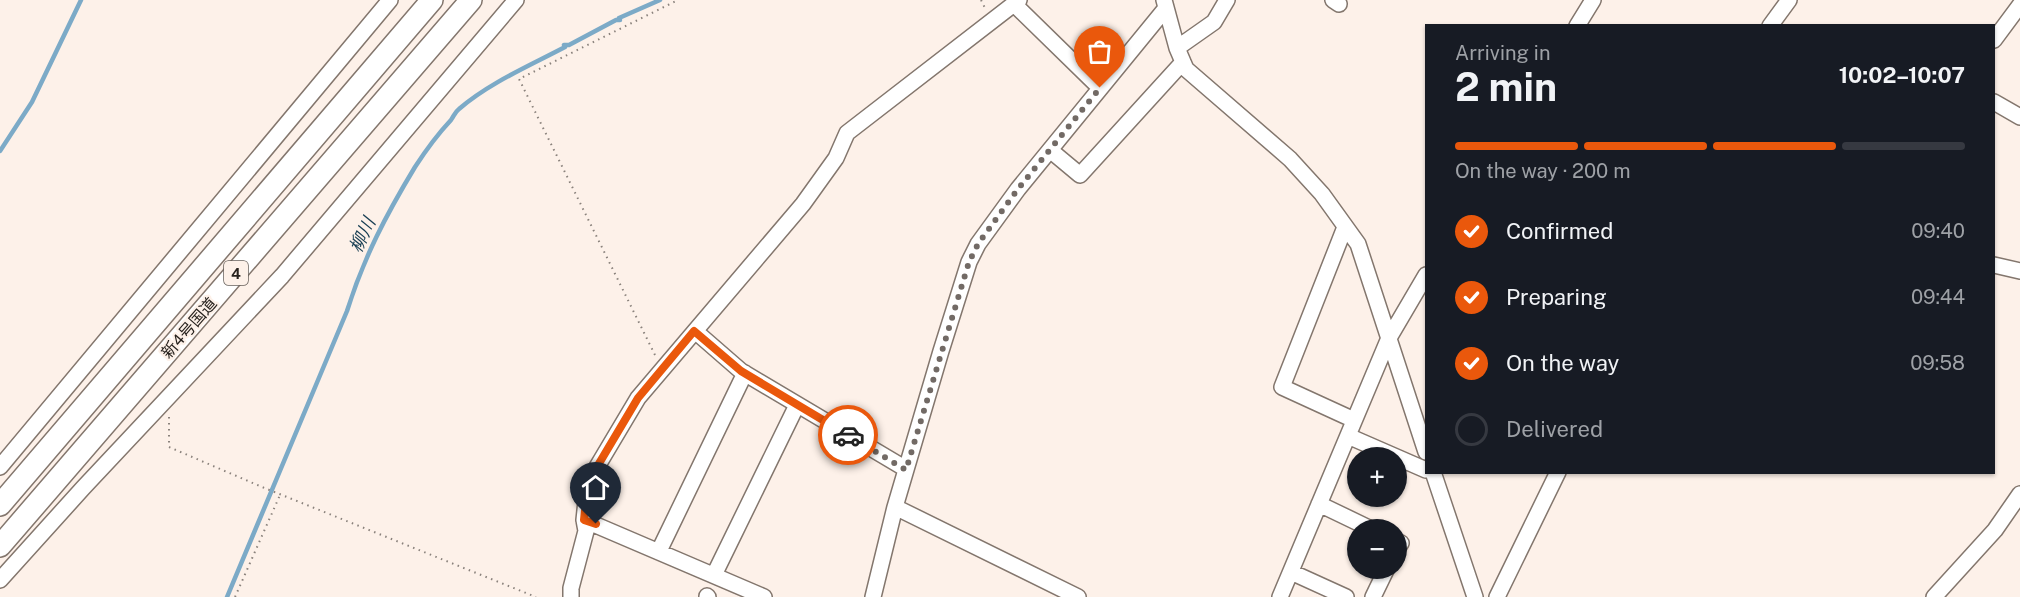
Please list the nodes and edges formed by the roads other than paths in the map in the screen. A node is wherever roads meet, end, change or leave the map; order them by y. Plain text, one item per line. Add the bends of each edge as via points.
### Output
1 (390, 0) edge
2 (432, 0) edge
3 (471, 0) edge
4 (516, 0) edge
5 (1227, 0) edge
6 (1593, 0) edge
7 (1789, 0) edge
8 (1016, 2) edge
9 (1165, 4) edge
10 (2020, 5) edge
11 (1578, 24) edge
12 (1771, 24) edge
13 (1995, 39) edge
14 (1180, 55) junction
15 (1100, 88) junction
16 (1995, 103) edge
17 (2020, 117) edge
18 (1050, 150) junction
19 (1346, 227) junction
20 (1995, 265) edge
21 (2020, 271) edge
22 (1425, 277) edge
23 (694, 331) junction
24 (1389, 338) junction
25 (745, 373) junction
26 (797, 405) junction
27 (1354, 420) junction
28 (1348, 436) junction
29 (1425, 449) edge
30 (0, 467) edge
31 (906, 470) junction
32 (1425, 470) edge
33 (1433, 474) edge
34 (1557, 474) edge
35 (2020, 494) edge
36 (1319, 504) junction
37 (0, 505) edge
38 (895, 507) junction
39 (1350, 519) edge
40 (584, 520) junction
41 (0, 546) edge
42 (659, 551) junction
43 (1291, 572) junction
44 (714, 575) junction
45 (1382, 579) edge
46 (0, 580) edge
47 (572, 597) edge
48 (764, 597) edge
49 (873, 597) edge
50 (1078, 597) edge
51 (1280, 597) edge
52 (1346, 597) edge
53 (1373, 597) edge
54 (1474, 597) edge
55 (1497, 597) edge
56 (1934, 597) edge

1 - 30 street
2 - 37 highway, 新4号国道 / 4
3 - 41 highway, 新4号国道 / 4
4 - 46 street via 282,276
5 - 14 street via 1214,22
6 - 11 street
7 - 12 street
8 - 15 street
8 - 23 street via 847,133 836,158 803,204
9 - 14 street
9 - 15 street
10 - 13 street
14 - 18 street via 1080,175
14 - 19 street via 1186,69 1290,159
15 - 18 street
16 - 17 street
18 - 31 street via 978,244 969,262
19 - 24 street via 1358,244
19 - 27 street via 1282,387
20 - 21 street
22 - 24 street
23 - 25 street
23 - 40 street via 638,398 588,482
24 - 27 street
24 - 29 street
25 - 26 street
25 - 42 street
26 - 31 street
26 - 44 street
27 - 28 street
28 - 32 street
28 - 36 street
31 - 38 street
33 - 54 street
34 - 55 street
35 - 56 street via 1995,530
36 - 39 street
36 - 43 street
38 - 49 street
38 - 50 street
40 - 42 street
40 - 47 street via 586,531
42 - 44 street
43 - 51 street
43 - 52 street
44 - 48 street
45 - 53 street

